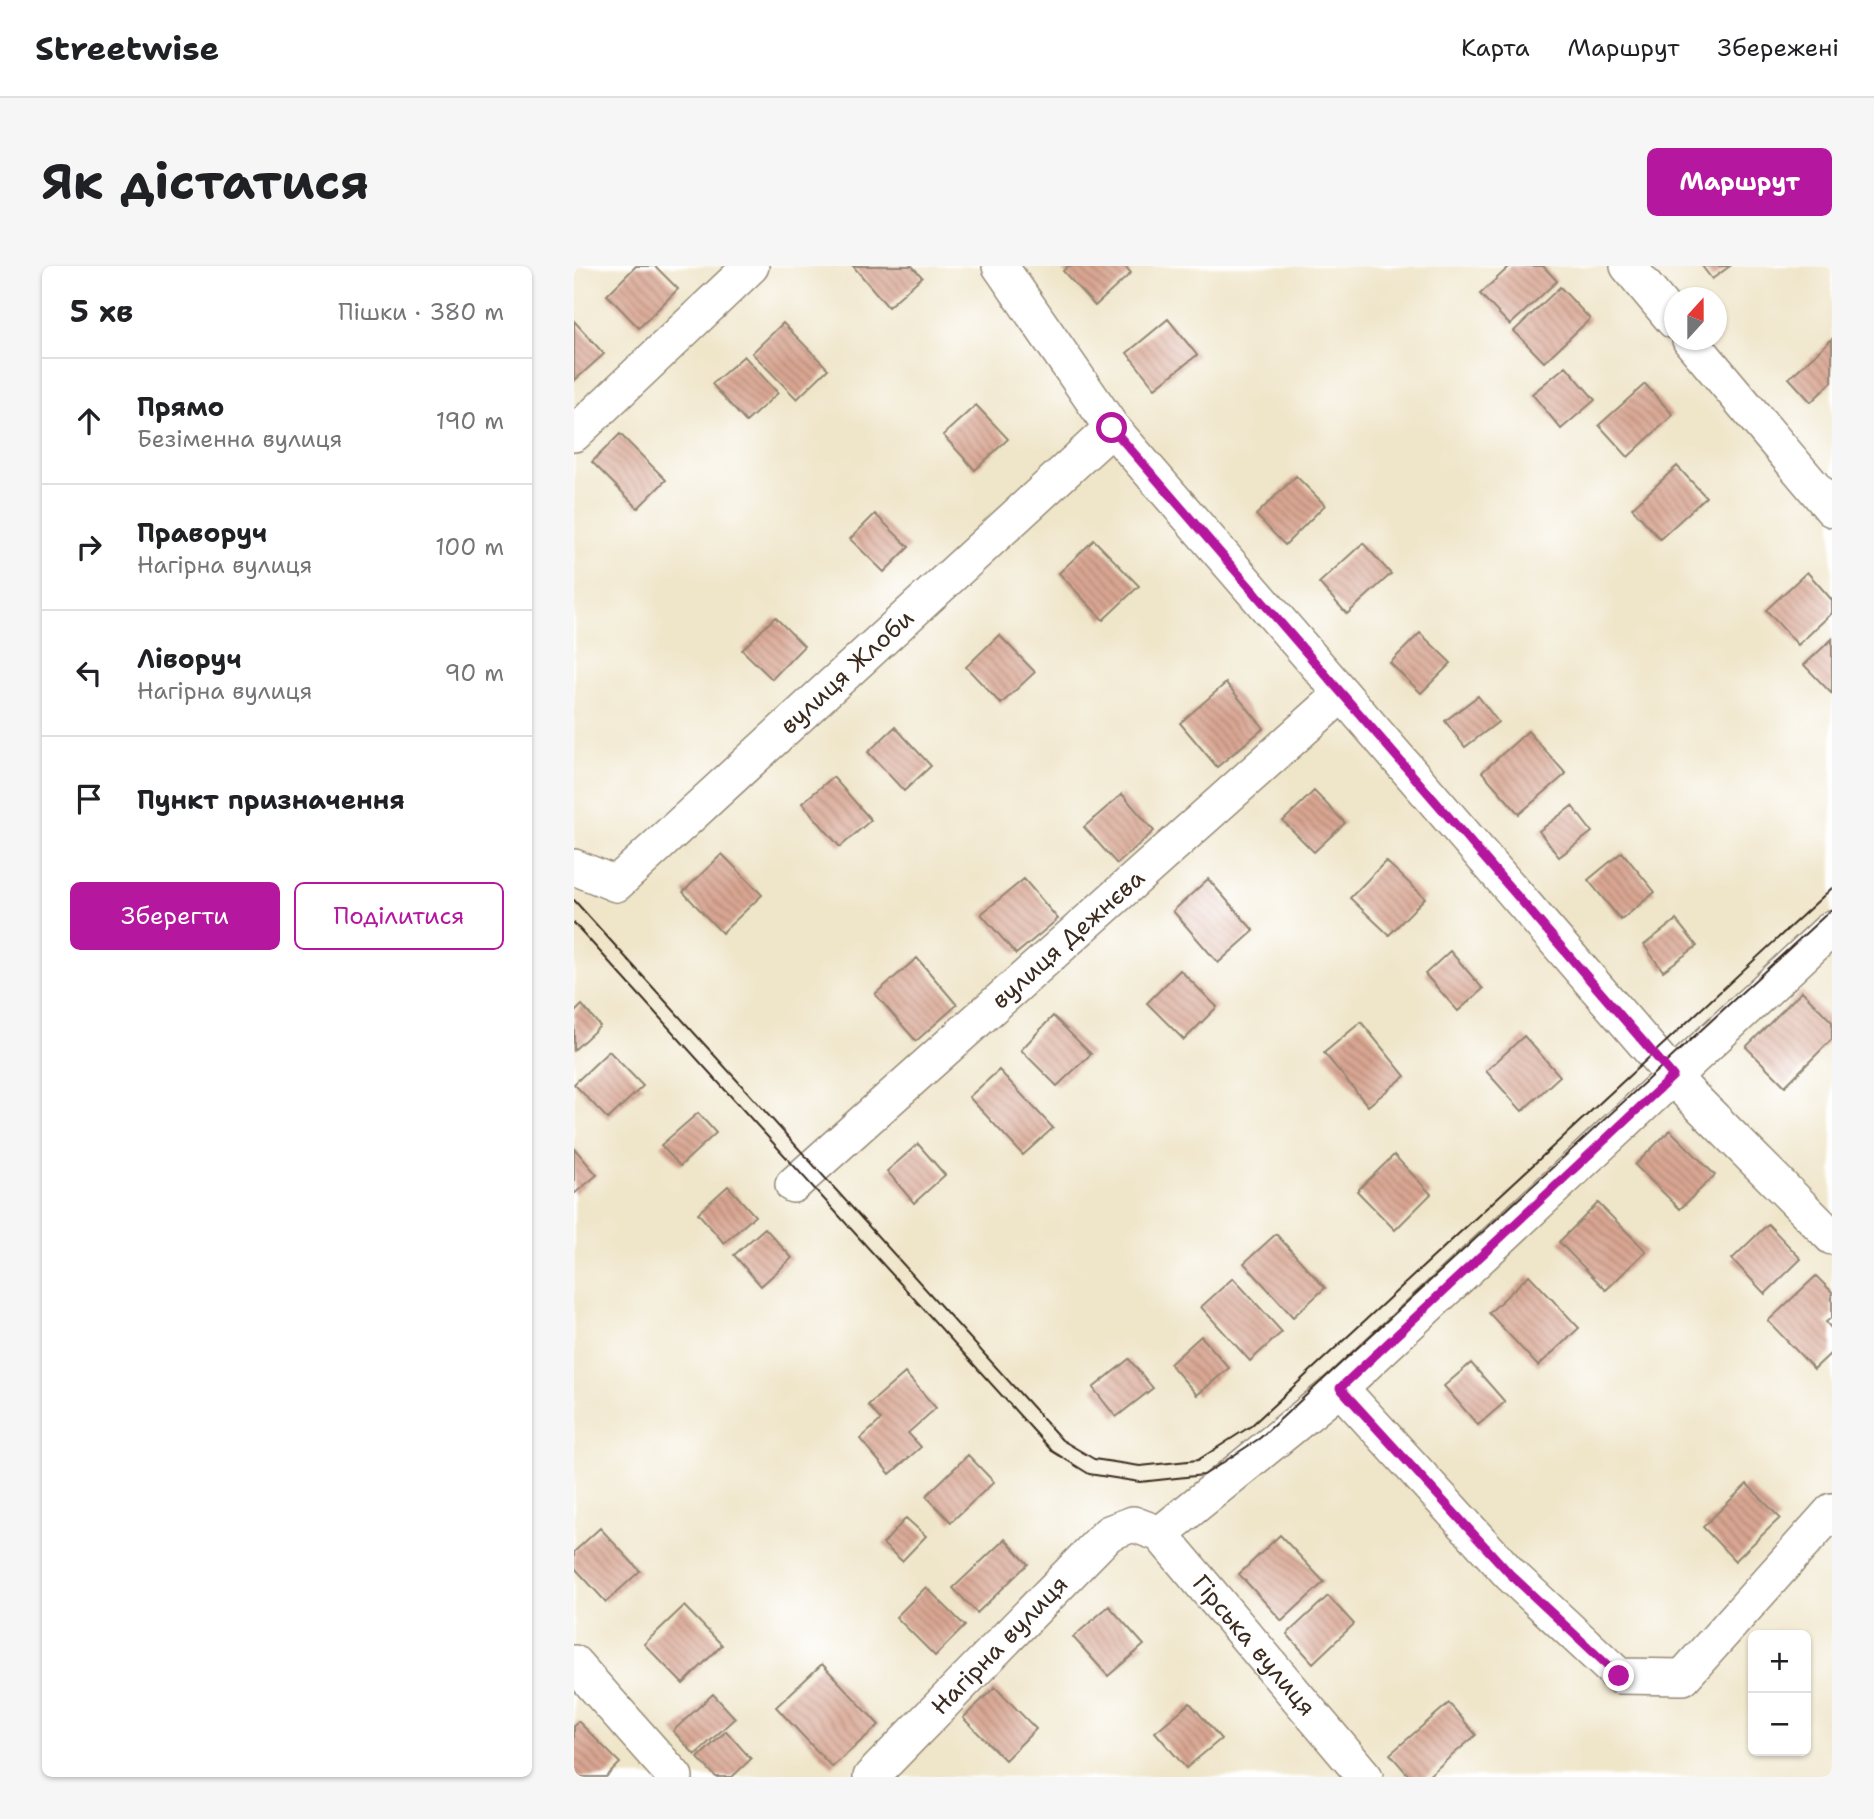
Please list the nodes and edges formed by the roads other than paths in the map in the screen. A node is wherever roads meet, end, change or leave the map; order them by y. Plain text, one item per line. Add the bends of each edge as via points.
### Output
1 (751, 266) edge
2 (1628, 266) edge
3 (1013, 271) edge
4 (1664, 308) edge
5 (1698, 350) edge
6 (1112, 428) junction
7 (574, 433) edge
8 (1832, 509) edge
9 (1342, 694) junction
10 (574, 867) edge
11 (1832, 928) edge
12 (1679, 1084) junction
13 (793, 1185) dead end
14 (1832, 1237) edge
15 (1340, 1388) junction
16 (1832, 1510) edge
17 (1146, 1529) junction
18 (574, 1662) edge
19 (675, 1777) edge
20 (871, 1777) edge
21 (1365, 1777) edge

1 - 7 street
2 - 4 street
3 - 6 street
5 - 8 street
6 - 9 street
6 - 10 street, вулиця Жлоби via 616,884
9 - 12 street
9 - 13 street, вулиця Дежнєва
11 - 12 street, Нагірна вулиця
12 - 14 street
12 - 15 street, Нагірна вулиця
15 - 16 street via 1510,1574 1619,1676 1683,1677
15 - 17 street, Нагірна вулиця
17 - 20 street, Нагірна вулиця via 1109,1533
17 - 21 street, Гірська вулиця
18 - 19 street

